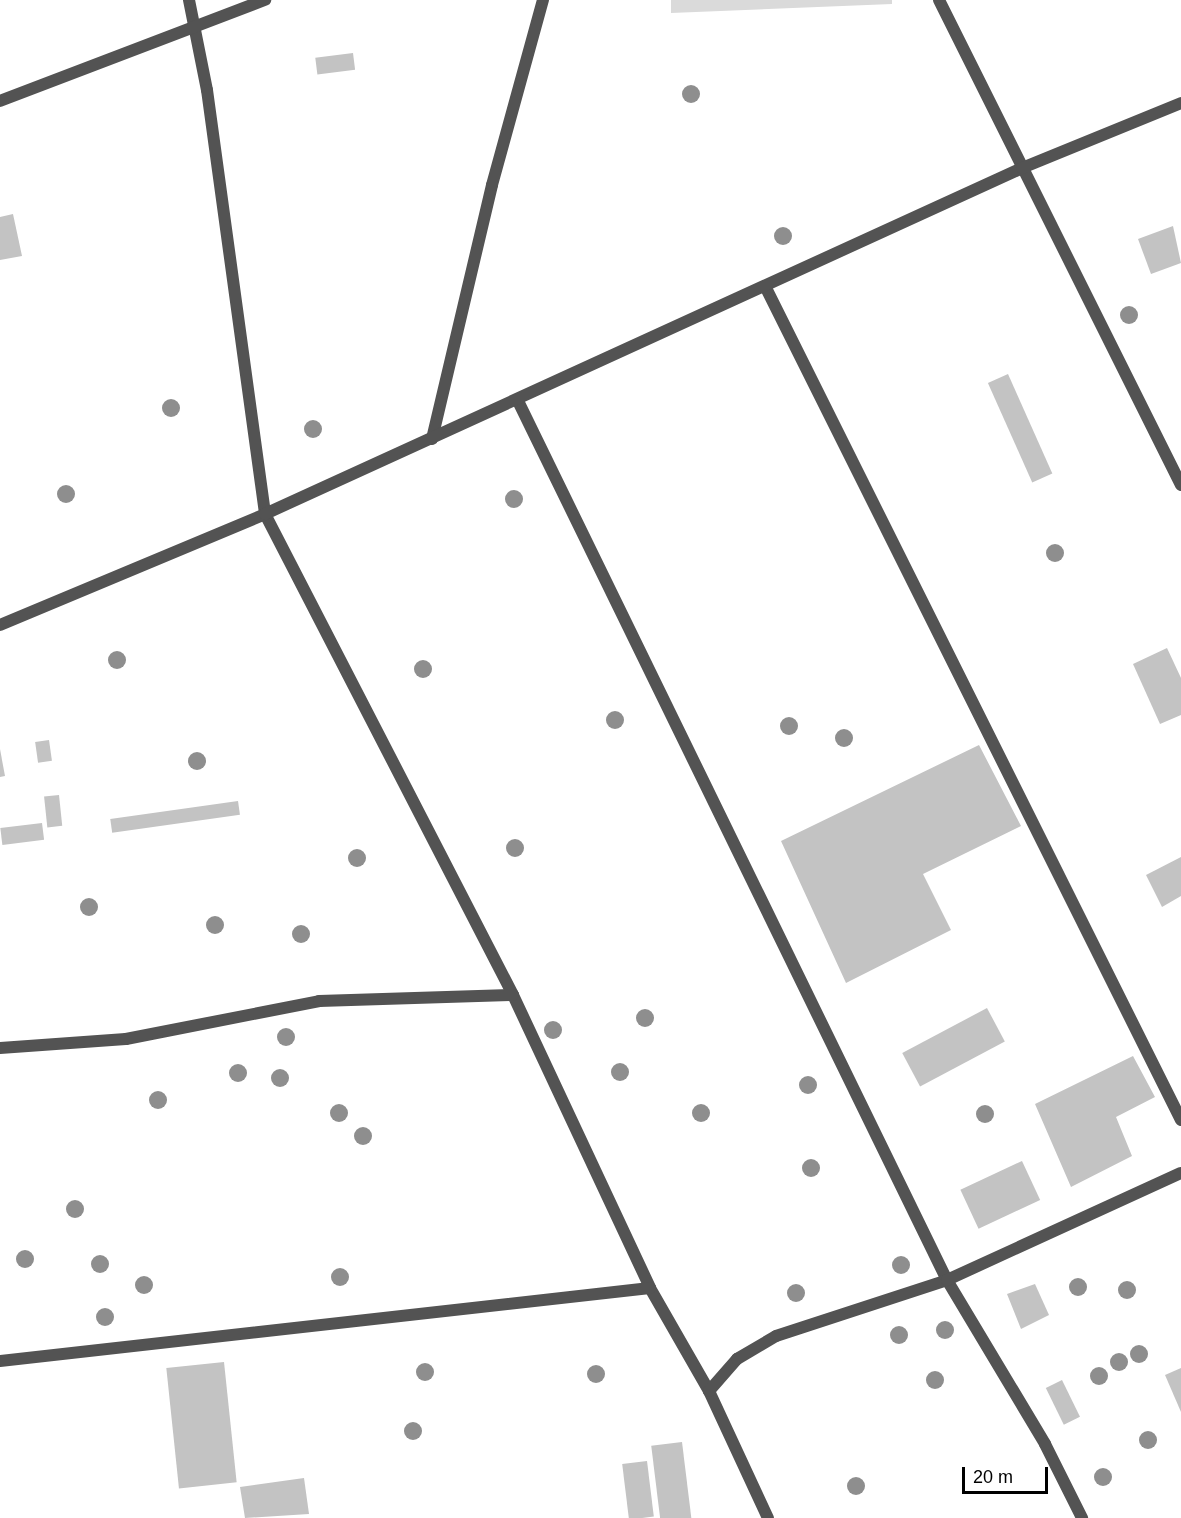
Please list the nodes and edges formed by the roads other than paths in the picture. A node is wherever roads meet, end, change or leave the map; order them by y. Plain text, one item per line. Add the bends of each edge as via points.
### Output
1 (189, 0) edge
2 (266, 0) edge
3 (543, 0) edge
4 (939, 0) edge
5 (196, 28) junction
6 (0, 101) edge
7 (1181, 103) edge
8 (1022, 168) junction
9 (765, 286) junction
10 (518, 401) junction
11 (432, 439) junction
12 (1181, 484) edge
13 (265, 514) junction
14 (0, 625) edge
15 (513, 995) junction
16 (0, 1048) edge
17 (1181, 1120) edge
18 (1181, 1173) edge
19 (947, 1280) junction
20 (650, 1288) junction
21 (0, 1361) edge
22 (710, 1391) junction
23 (768, 1518) edge
24 (1082, 1518) edge

1 - 5 street
2 - 5 street
3 - 11 street via 492,185
4 - 8 street
5 - 6 street
5 - 13 street
7 - 8 street
8 - 9 street
8 - 12 street
9 - 10 street
9 - 17 street
10 - 11 street
10 - 19 street
11 - 13 street
13 - 14 street
13 - 15 street
15 - 16 street via 319,1001 126,1039
15 - 20 street
18 - 19 street
19 - 22 street via 776,1336 737,1359
19 - 24 street via 1045,1444
20 - 21 street
20 - 22 street
22 - 23 street

